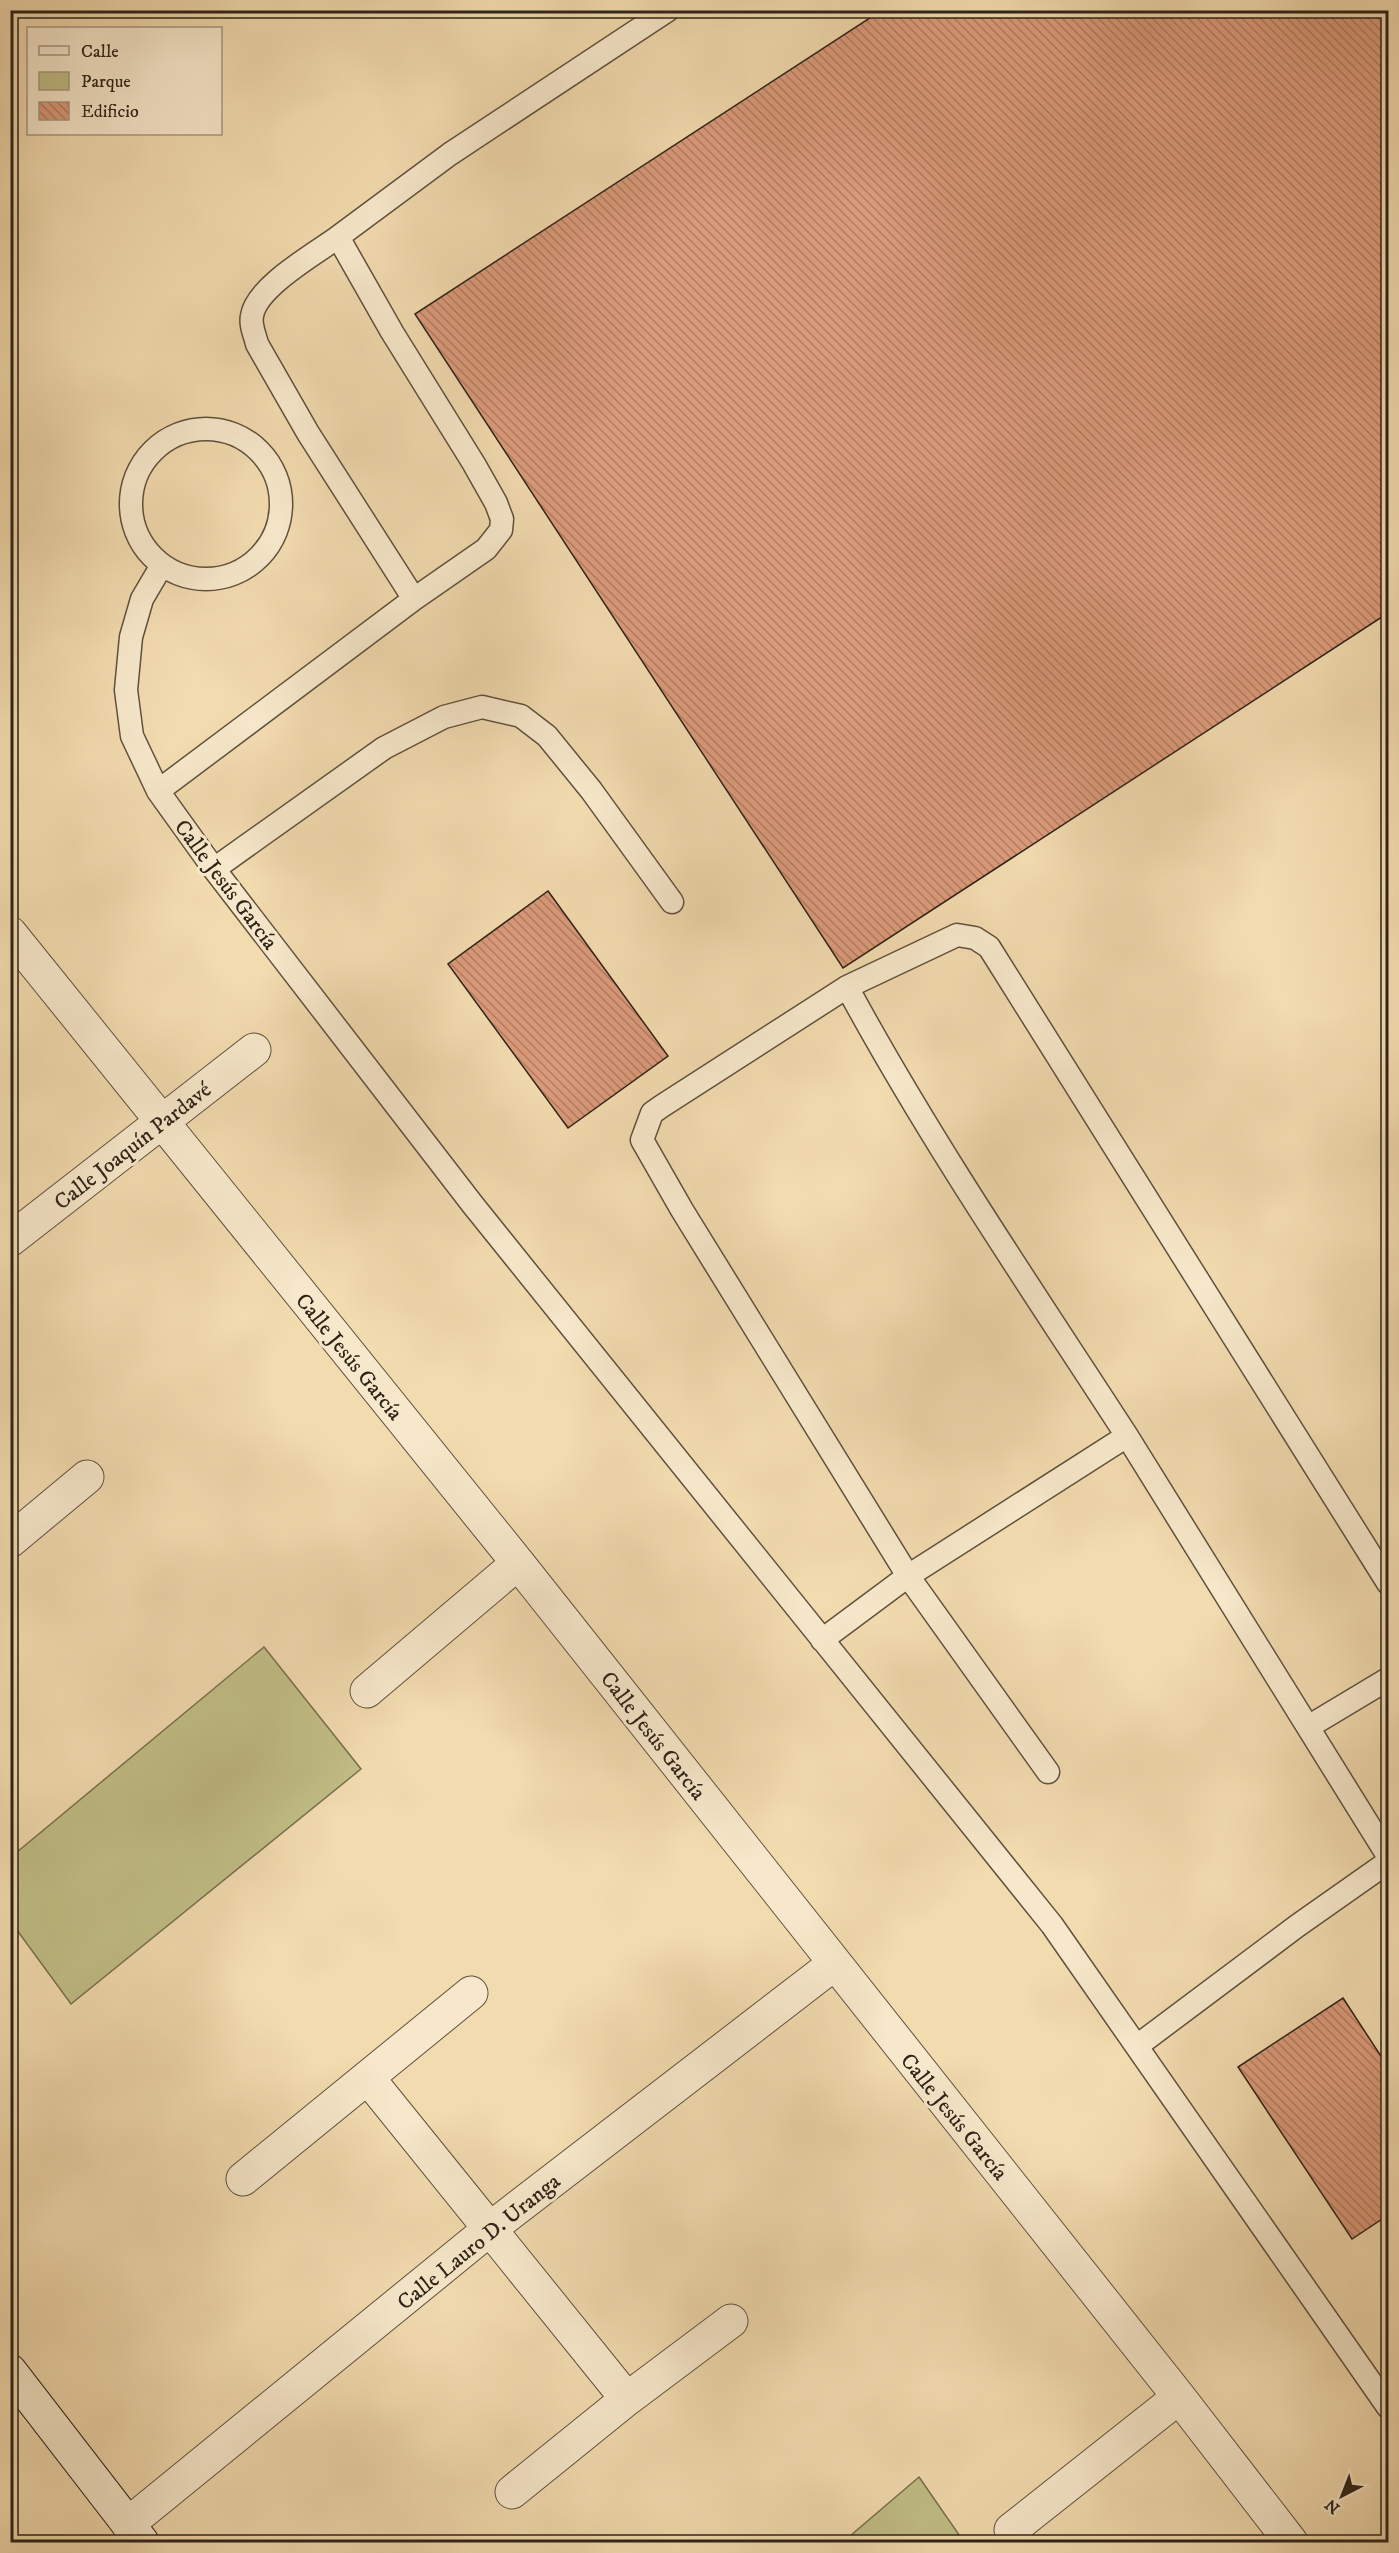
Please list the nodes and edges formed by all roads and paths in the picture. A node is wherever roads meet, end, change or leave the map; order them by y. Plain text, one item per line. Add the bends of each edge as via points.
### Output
1 (668, 10) edge
2 (338, 237) junction
3 (162, 565) junction
4 (414, 599) junction
5 (158, 791) junction
6 (214, 869) junction
7 (672, 902) dead end
8 (10, 933) edge
9 (847, 987) junction
10 (254, 1050) dead end
11 (160, 1122) junction
12 (10, 1240) edge
13 (1126, 1436) junction
14 (87, 1477) dead end
15 (10, 1541) edge
16 (518, 1563) junction
17 (908, 1576) junction
18 (1389, 1583) edge
19 (822, 1640) junction
20 (1389, 1679) edge
21 (367, 1690) dead end
22 (1308, 1727) junction
23 (1048, 1772) dead end
24 (1389, 1856) edge
25 (1389, 1862) edge
26 (834, 1964) junction
27 (471, 1993) dead end
28 (1137, 2046) junction
29 (368, 2078) junction
30 (243, 2179) dead end
31 (491, 2228) junction
32 (732, 2321) dead end
33 (13, 2381) edge
34 (1179, 2397) junction
35 (627, 2399) junction
36 (1389, 2407) edge
37 (512, 2492) dead end
38 (1011, 2530) dead end
39 (135, 2534) edge
40 (1291, 2542) edge

1 - 2 lane via 450,153
2 - 4 lane via 268,290 252,316 253,330 257,344 308,434
2 - 4 lane via 474,464 502,519 501,530 486,549
3 - 3 lane via 191,577 223,578 251,563 273,540 280,520 281,498 266,458 250,443 210,429 189,431 169,438 139,469 130,511 146,550
3 - 5 lane, Calle Jesús García via 142,599 130,637 126,690 132,736
4 - 5 lane
5 - 6 lane, Calle Jesús García
6 - 7 lane via 384,748 444,717 482,707 521,716 547,736
6 - 19 lane, Calle Jesús García via 473,1204
8 - 11 street, Calle Jesús García
9 - 13 lane via 1003,1246
9 - 17 lane via 657,1110 646,1124 642,1140
9 - 18 lane via 957,935 975,938 989,947
10 - 11 street, Calle Joaquín Pardavé
11 - 12 street, Calle Joaquín Pardavé
11 - 16 street, Calle Jesús García
13 - 17 lane
13 - 22 lane
14 - 15 street
16 - 21 street
16 - 26 street, Calle Jesús García
17 - 19 lane
17 - 23 lane
19 - 28 lane, Calle Jesús García via 1052,1925
20 - 22 lane
22 - 24 lane
25 - 28 lane
26 - 31 street, Calle Lauro D. Uranga
26 - 34 street, Calle Jesús García
27 - 29 street
28 - 36 lane, Calle Jesús García
29 - 30 street
29 - 31 street
31 - 35 street
31 - 39 street, Calle Lauro D. Uranga
32 - 35 street
33 - 39 street
34 - 38 street
34 - 40 street, Calle Jesús García
35 - 37 street

